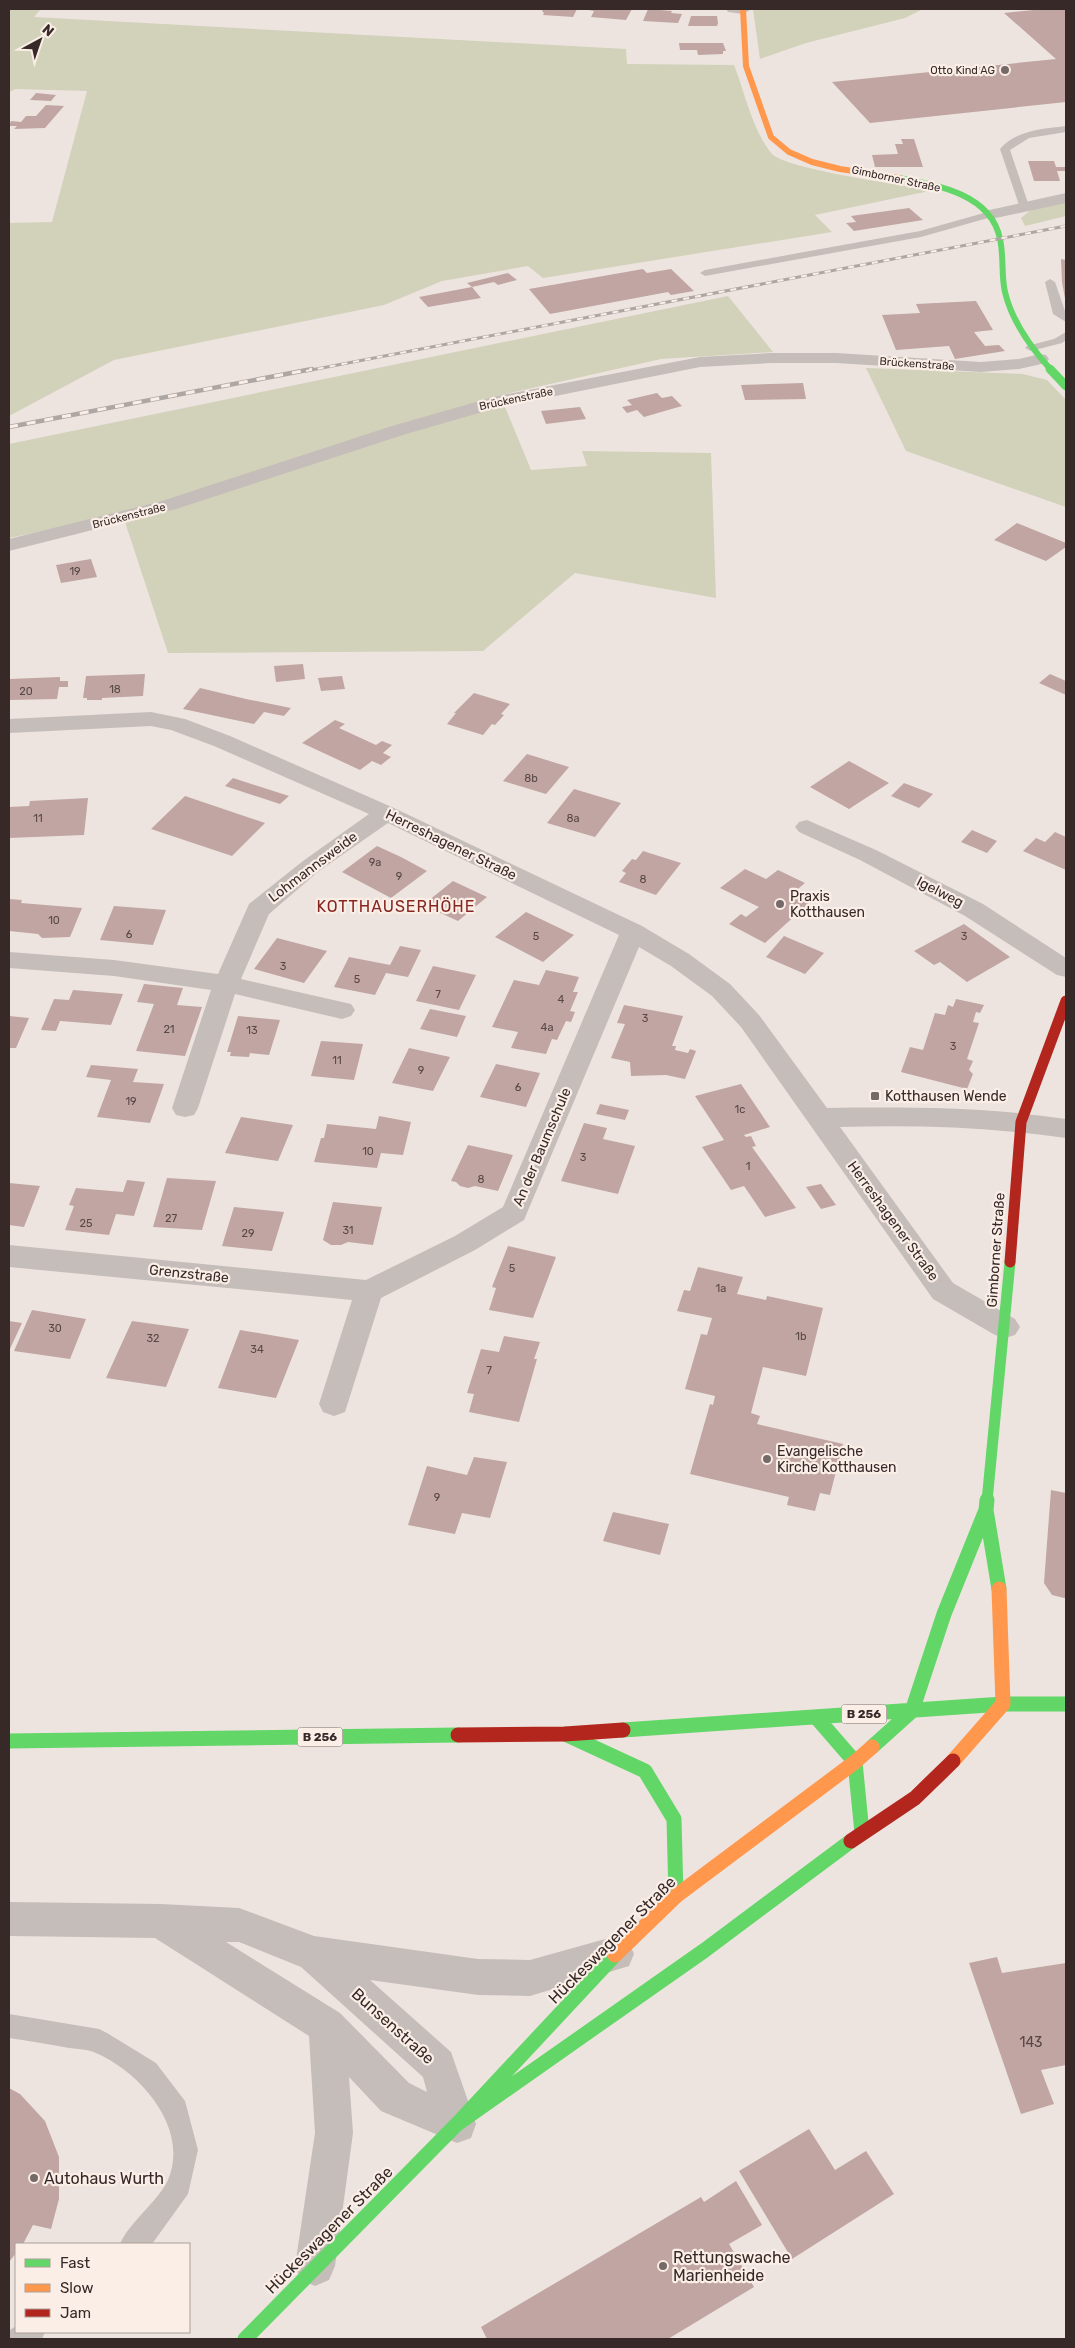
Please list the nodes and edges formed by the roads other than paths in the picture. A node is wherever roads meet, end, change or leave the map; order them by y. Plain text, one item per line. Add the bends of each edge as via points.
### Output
1 (740, 9) edge
2 (1066, 129) edge
3 (1066, 198) edge
4 (1024, 206) junction
5 (991, 214) junction
6 (705, 273) dead end
7 (1050, 282) dead end
8 (1066, 319) edge
9 (1066, 335) edge
10 (1035, 354) junction
11 (1066, 386) edge
12 (9, 545) edge
13 (9, 726) edge
14 (386, 813) junction
15 (807, 827) dead end
16 (633, 932) junction
17 (9, 960) edge
18 (1066, 969) edge
19 (226, 984) junction
20 (1066, 1001) edge
21 (342, 1010) dead end
22 (185, 1108) dead end
23 (818, 1118) junction
24 (1021, 1122) junction
25 (1066, 1128) edge
26 (9, 1256) edge
27 (369, 1291) junction
28 (1005, 1327) junction
29 (334, 1404) dead end
30 (986, 1510) junction
31 (1003, 1704) junction
32 (1066, 1704) edge
33 (912, 1711) junction
34 (816, 1716) junction
35 (565, 1734) junction
36 (9, 1741) edge
37 (856, 1762) junction
38 (862, 1832) junction
39 (676, 1896) junction
40 (9, 1919) edge
41 (161, 1921) junction
42 (314, 1954) junction
43 (616, 1954) junction
44 (9, 2026) edge
45 (327, 2026) junction
46 (457, 2124) junction
47 (134, 2243) edge
48 (315, 2266) junction
49 (30, 2333) edge
50 (253, 2335) edge
51 (19, 2339) edge

1 - 5 street, Gimborner Straße via 746,66 771,137 779,146 802,159 944,188 980,204
2 - 4 lane via 1023,135 1005,149
3 - 4 street
4 - 5 street
5 - 6 lane via 921,234
5 - 10 street via 1000,238 1006,297
7 - 8 lane via 1059,314
9 - 10 lane
10 - 11 street
10 - 12 street, Brückenstraße via 1019,364 981,367 836,358 700,362 497,402 399,430 169,505
13 - 14 street, Herreshagener Straße via 151,719 178,724
14 - 16 street, Herreshagener Straße
14 - 19 street, Lohmannsweide via 311,866 258,910
15 - 18 street, Igelweg via 974,910
16 - 23 street, Herreshagener Straße via 721,990 750,1021
16 - 27 street, An der Baumschule via 514,1213 465,1243
17 - 19 street via 114,968
19 - 21 street
19 - 22 street, Lohmannsweide
20 - 24 street, Gimborner Straße
23 - 24 street via 914,1116
23 - 28 street, Herreshagener Straße via 943,1291
24 - 25 street
24 - 28 street, Gimborner Straße
26 - 27 street, Grenzstraße
27 - 29 street
28 - 30 street, Gimborner Straße
30 - 31 street, Gimborner Straße via 999,1582
30 - 33 street, Gimborner Straße via 944,1614
31 - 32 street, B 256
31 - 33 street, B 256
31 - 38 street, Hückeswagener Straße via 915,1798
33 - 34 street, B 256
33 - 37 street, Hückeswagener Straße
34 - 35 street, B 256
34 - 37 street
35 - 36 street, B 256
35 - 39 street via 645,1770 674,1819
37 - 38 street
37 - 39 street, Hückeswagener Straße
38 - 46 street, Hückeswagener Straße via 752,1917
39 - 43 street, Hückeswagener Straße
40 - 41 street, Bunsenstraße
41 - 42 street, Bunsenstraße via 239,1926
41 - 45 street
42 - 43 street, Bunsenstraße via 478,1977 530,1978
42 - 46 street, Bunsenstraße via 438,2065
43 - 46 street, Hückeswagener Straße
44 - 47 lane via 99,2041 147,2072 176,2110 186,2150 179,2185
45 - 46 street via 395,2097
45 - 48 street via 334,2133
46 - 48 street, Hückeswagener Straße
48 - 50 street, Hückeswagener Straße
49 - 51 lane

